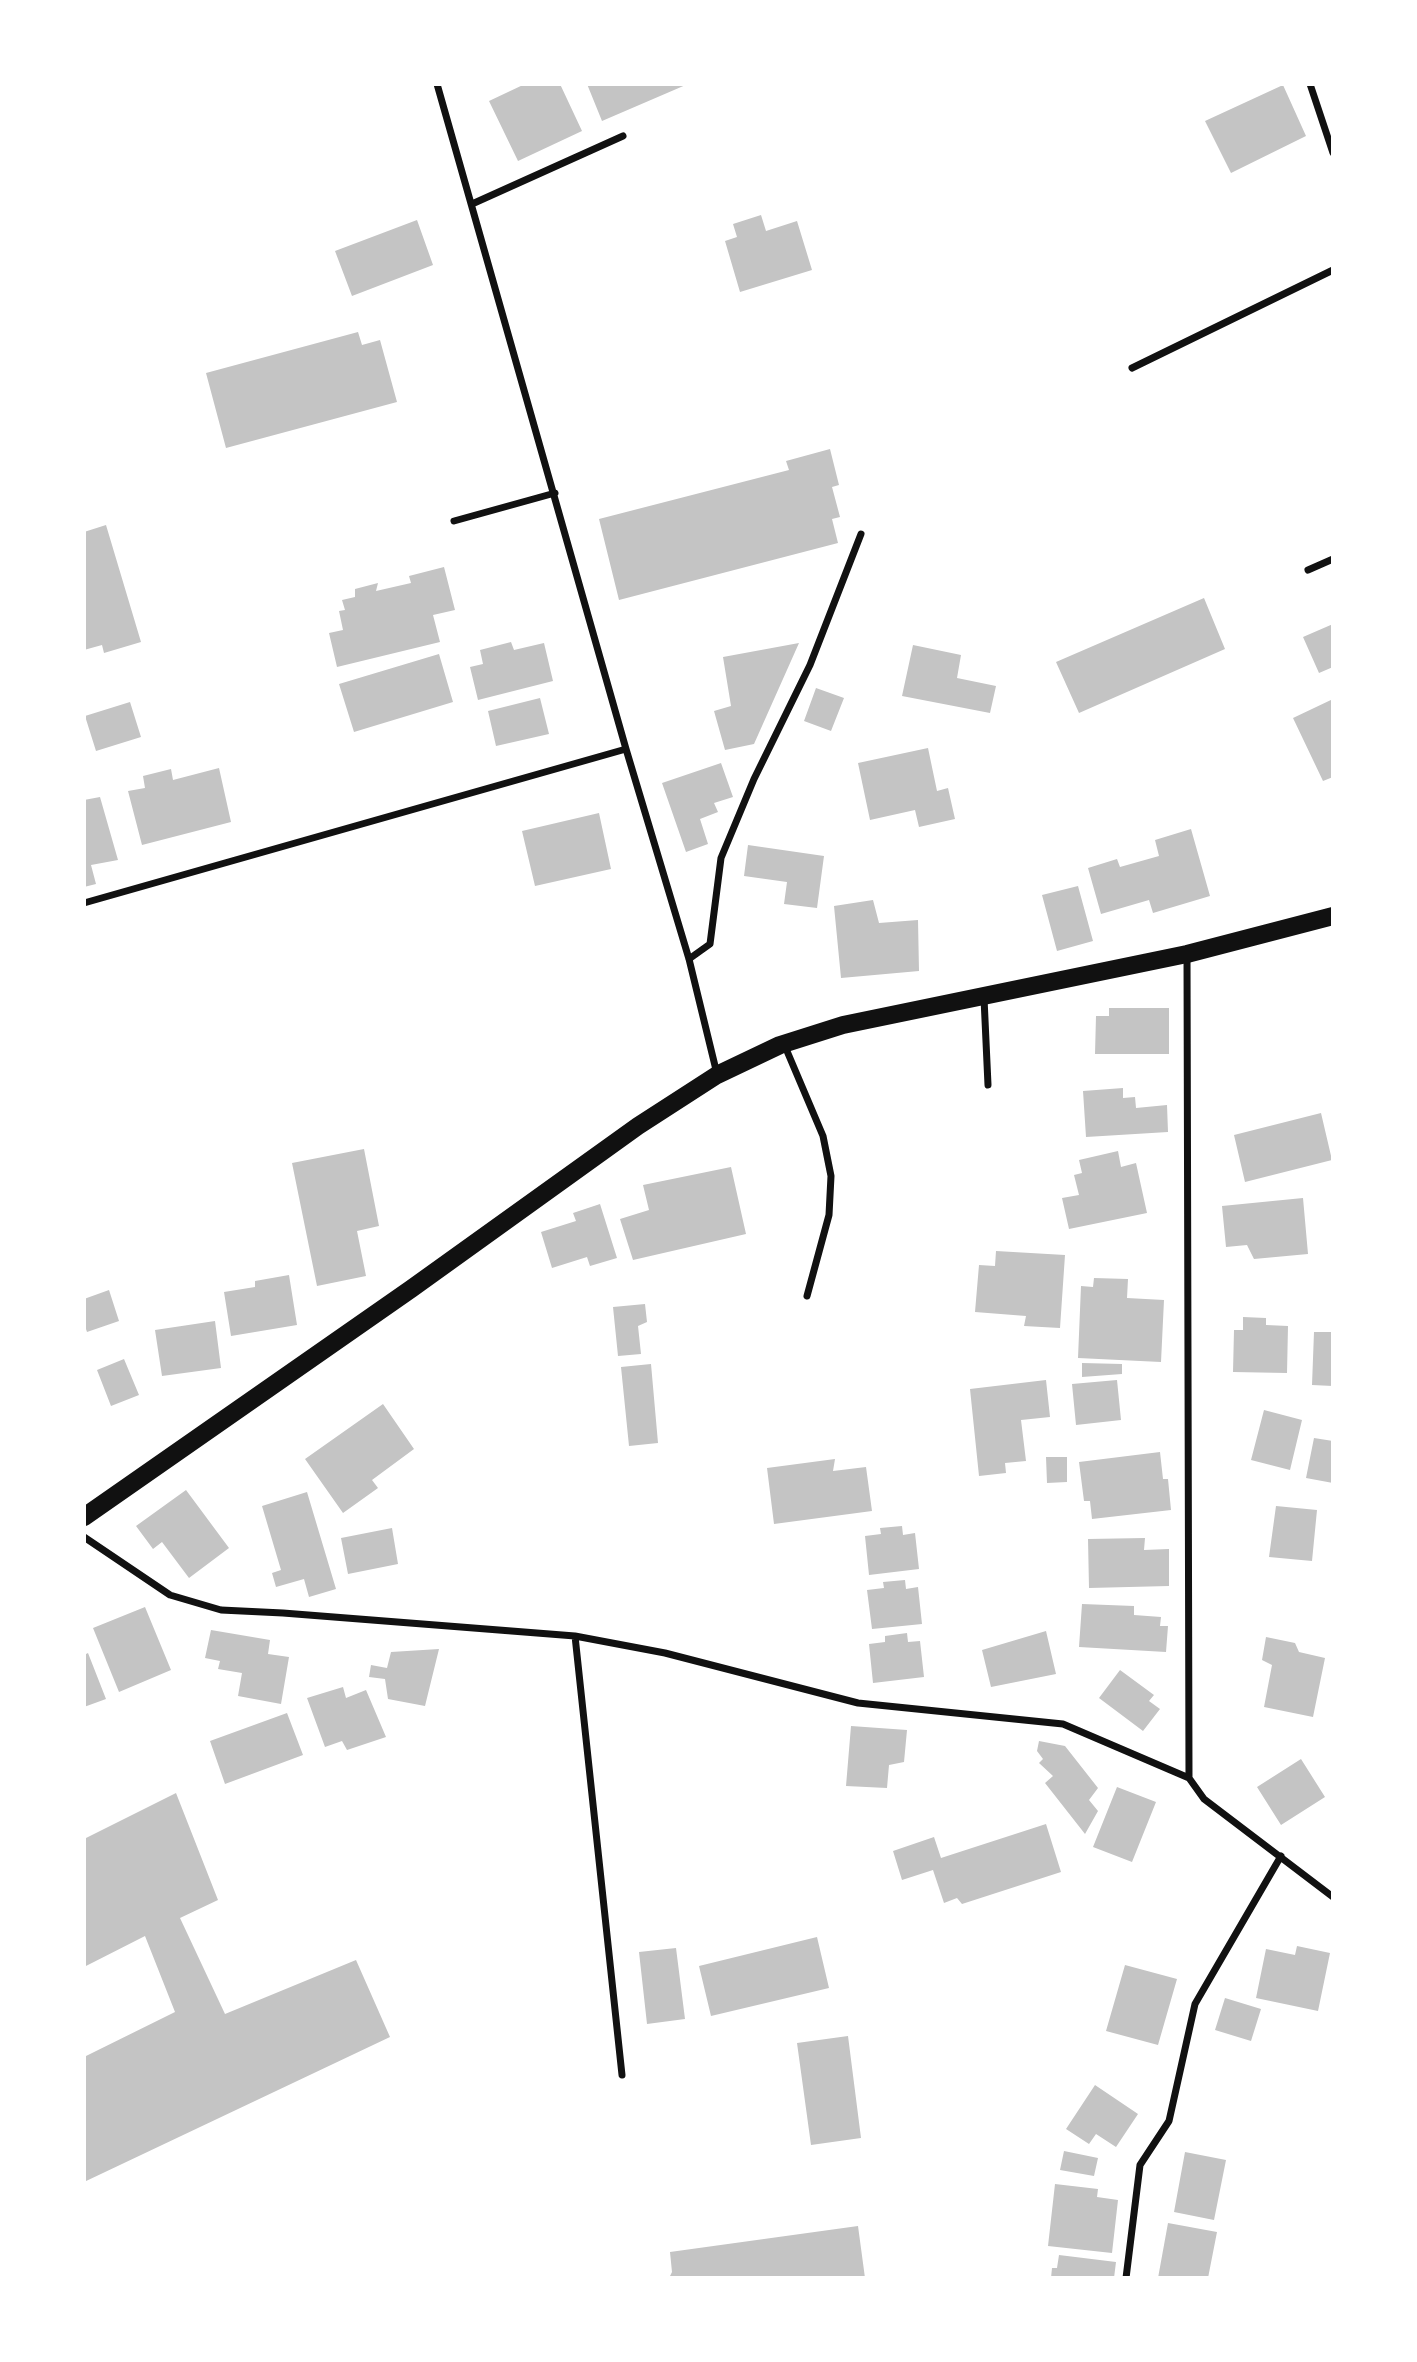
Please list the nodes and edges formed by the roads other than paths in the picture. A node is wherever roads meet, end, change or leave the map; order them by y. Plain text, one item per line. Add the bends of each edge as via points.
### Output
1 (437, 84) edge
2 (1310, 84) edge
3 (623, 136) dead end
4 (1333, 153) edge
5 (472, 204) junction
6 (1333, 270) edge
7 (1132, 368) dead end
8 (555, 493) junction
9 (454, 521) dead end
10 (861, 534) dead end
11 (1333, 559) edge
12 (1308, 570) dead end
13 (626, 749) junction
14 (84, 903) edge
15 (1333, 916) edge
16 (1187, 954) junction
17 (689, 959) junction
18 (984, 996) junction
19 (784, 1044) junction
20 (717, 1074) junction
21 (988, 1085) dead end
22 (807, 1296) dead end
23 (84, 1517) edge
24 (84, 1537) edge
25 (575, 1636) junction
26 (1189, 1778) junction
27 (1281, 1856) junction
28 (1333, 1897) edge
29 (622, 2075) dead end
30 (1126, 2278) edge

1 - 5 street
2 - 4 street
3 - 5 street
5 - 8 street
6 - 7 street
8 - 9 street
8 - 13 street
10 - 17 street via 810,665 721,858 710,944
11 - 12 street
13 - 14 street
13 - 17 street
15 - 16 main road
16 - 18 main road
16 - 26 street
17 - 20 street
18 - 19 main road via 843,1025
18 - 21 street
19 - 20 main road
19 - 22 street via 823,1136 831,1176 829,1215
20 - 23 main road
24 - 25 street via 170,1595 221,1610
25 - 26 street via 665,1653 859,1703 1063,1724
25 - 29 street
26 - 27 street via 1204,1799
27 - 28 street
27 - 30 street via 1195,2004 1169,2121 1140,2165

